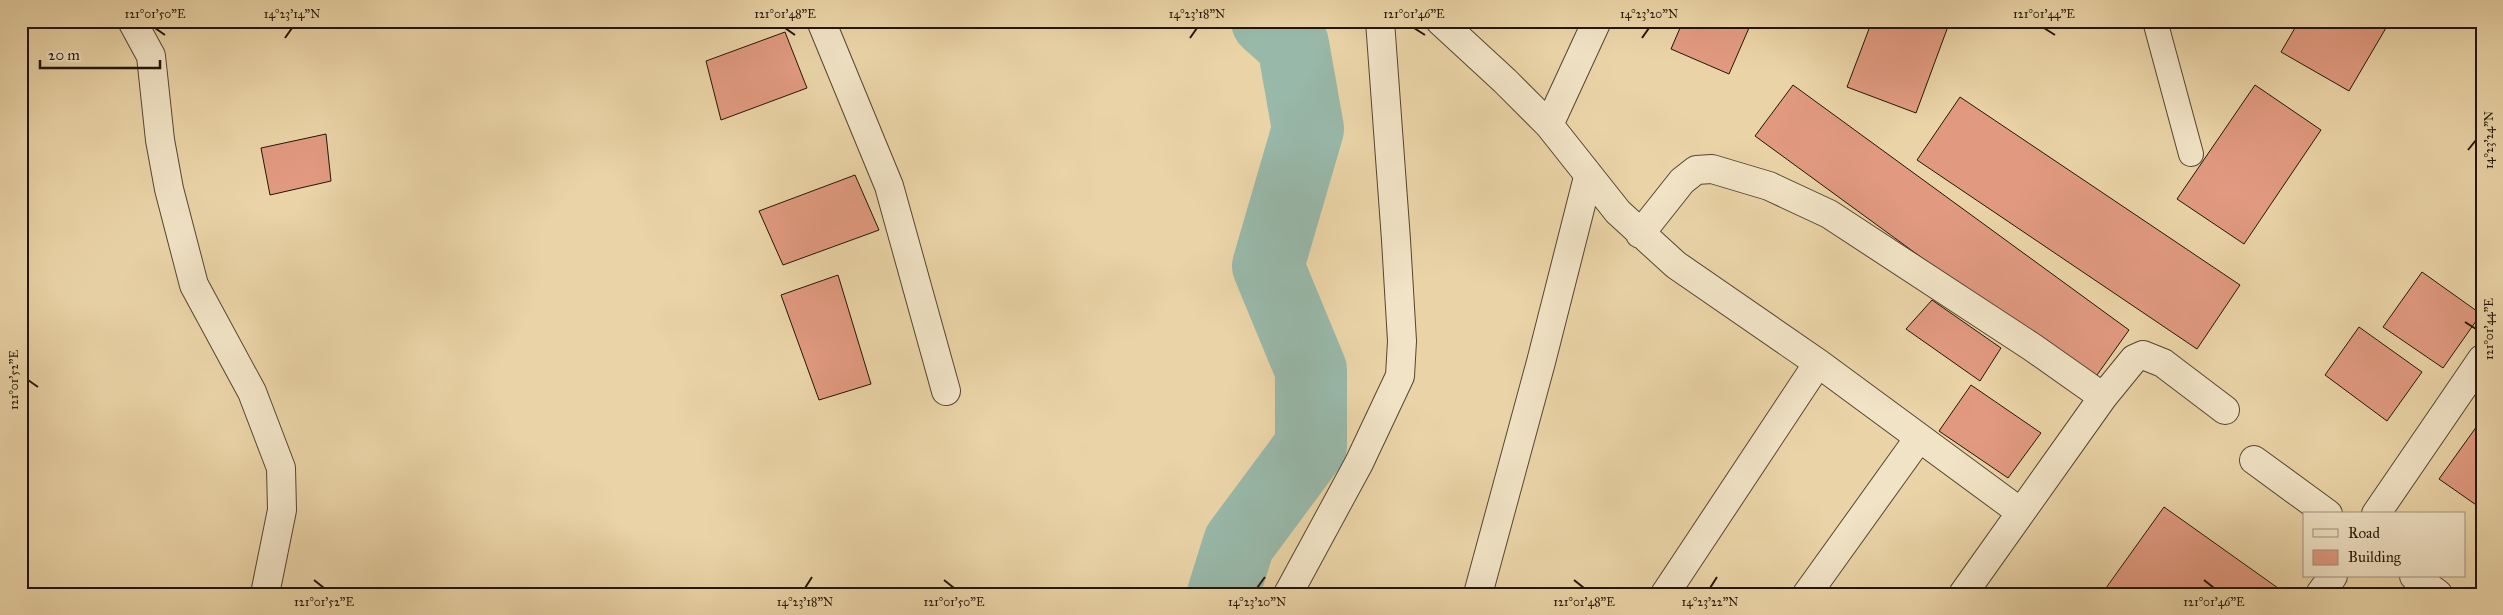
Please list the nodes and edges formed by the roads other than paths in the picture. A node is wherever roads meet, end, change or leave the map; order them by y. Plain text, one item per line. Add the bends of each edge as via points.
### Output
1 (132, 21) edge
2 (821, 21) edge
3 (1380, 21) edge
4 (1440, 21) edge
5 (1597, 21) edge
6 (2155, 21) edge
7 (1549, 125) junction
8 (2191, 154) dead end
9 (1588, 177) junction
10 (1640, 234) junction
11 (2482, 359) edge
12 (1818, 363) junction
13 (946, 391) dead end
14 (2103, 397) junction
15 (2226, 410) dead end
16 (1919, 438) junction
17 (2254, 460) dead end
18 (2020, 511) junction
19 (2325, 512) edge
20 (2377, 512) edge
21 (2332, 578) edge
22 (2417, 578) edge
23 (265, 594) edge
24 (1288, 594) edge
25 (1478, 594) edge
26 (1665, 594) edge
27 (1807, 594) edge
28 (1963, 594) edge
29 (2320, 594) edge
30 (2438, 594) edge

1 - 23 street via 152,56 160,140 194,285 252,392 281,468 282,510
2 - 13 street via 890,186
3 - 24 street via 1402,341 1400,376 1359,463
4 - 7 street
5 - 7 street
6 - 8 lane
7 - 9 street
9 - 10 street
9 - 25 street
10 - 12 street via 1676,265
10 - 14 street via 1682,181 1696,170 1712,169 1769,186 1828,214
11 - 20 street
12 - 16 street
12 - 26 street
14 - 15 street via 2134,359 2142,355 2163,363
14 - 18 street
16 - 18 street
16 - 27 street
17 - 19 street
18 - 28 street
21 - 29 street
22 - 30 street

